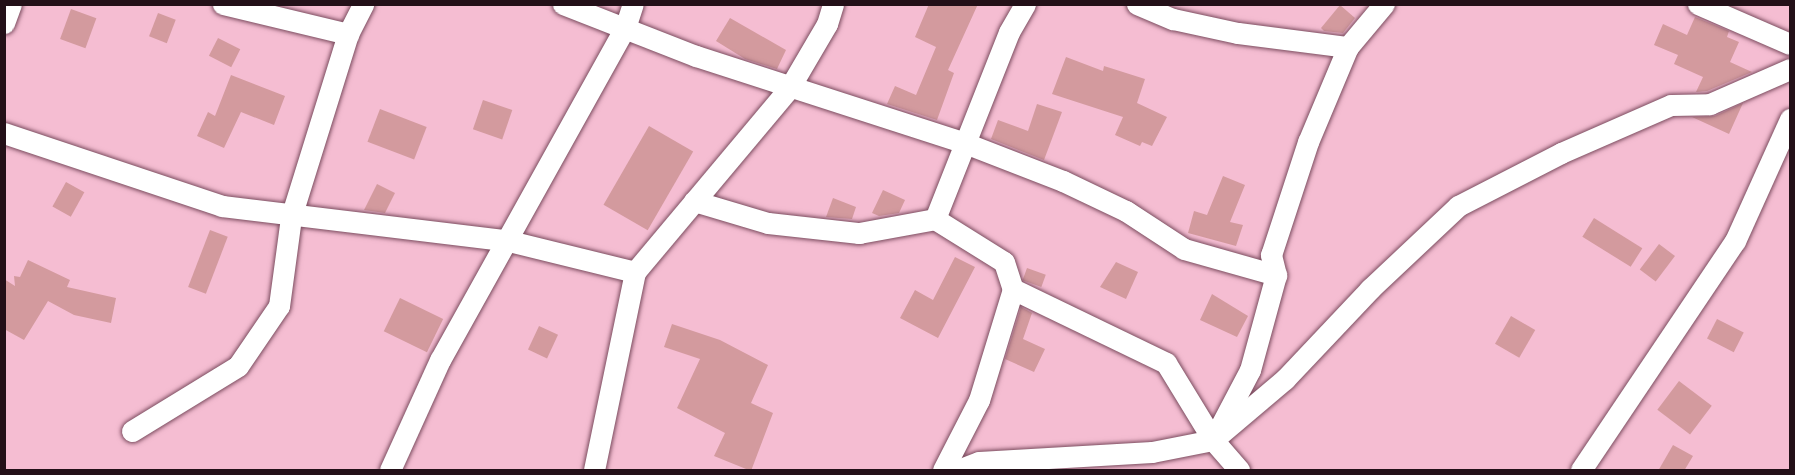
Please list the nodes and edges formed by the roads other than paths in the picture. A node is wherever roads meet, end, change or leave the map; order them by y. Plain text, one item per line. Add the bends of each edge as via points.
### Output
1 (11, 4) edge
2 (223, 4) edge
3 (363, 4) edge
4 (563, 4) edge
5 (633, 4) edge
6 (833, 4) edge
7 (1025, 4) edge
8 (1137, 4) edge
9 (1384, 4) edge
10 (1698, 4) edge
11 (4, 23) edge
12 (625, 28) junction
13 (348, 34) junction
14 (1791, 44) edge
15 (1348, 47) junction
16 (1791, 69) edge
17 (790, 87) junction
18 (1791, 119) edge
19 (4, 133) edge
20 (965, 143) junction
21 (694, 201) junction
22 (291, 217) junction
23 (934, 219) junction
24 (505, 240) junction
25 (634, 272) junction
26 (1276, 275) junction
27 (1013, 289) junction
28 (132, 431) dead end
29 (1213, 440) junction
30 (390, 471) edge
31 (594, 471) edge
32 (943, 471) edge
33 (958, 471) edge
34 (1239, 471) edge
35 (1581, 471) edge

1 - 11 street
2 - 13 street
3 - 13 street
4 - 12 street
5 - 12 street
6 - 17 street via 827,24
7 - 20 street via 1009,32
8 - 15 street via 1173,19 1238,33
9 - 15 street
10 - 14 street
12 - 17 street
12 - 24 street
13 - 22 street
15 - 26 street via 1308,142 1271,255
16 - 29 street via 1710,104 1671,105 1561,153 1458,206 1370,289 1285,379
17 - 20 street
17 - 21 street
18 - 35 street via 1735,240
19 - 22 street via 222,206
20 - 23 street
20 - 26 street via 1063,181 1126,211 1184,249
21 - 23 street via 768,223 859,233
21 - 25 street
22 - 24 street
22 - 28 street via 279,306 238,366
23 - 27 street via 1004,262
24 - 25 street
24 - 30 street via 440,360
25 - 31 street
26 - 29 street via 1250,370
27 - 29 street via 1166,363
27 - 32 street via 979,400
29 - 33 street via 1152,452 979,462
29 - 34 street

